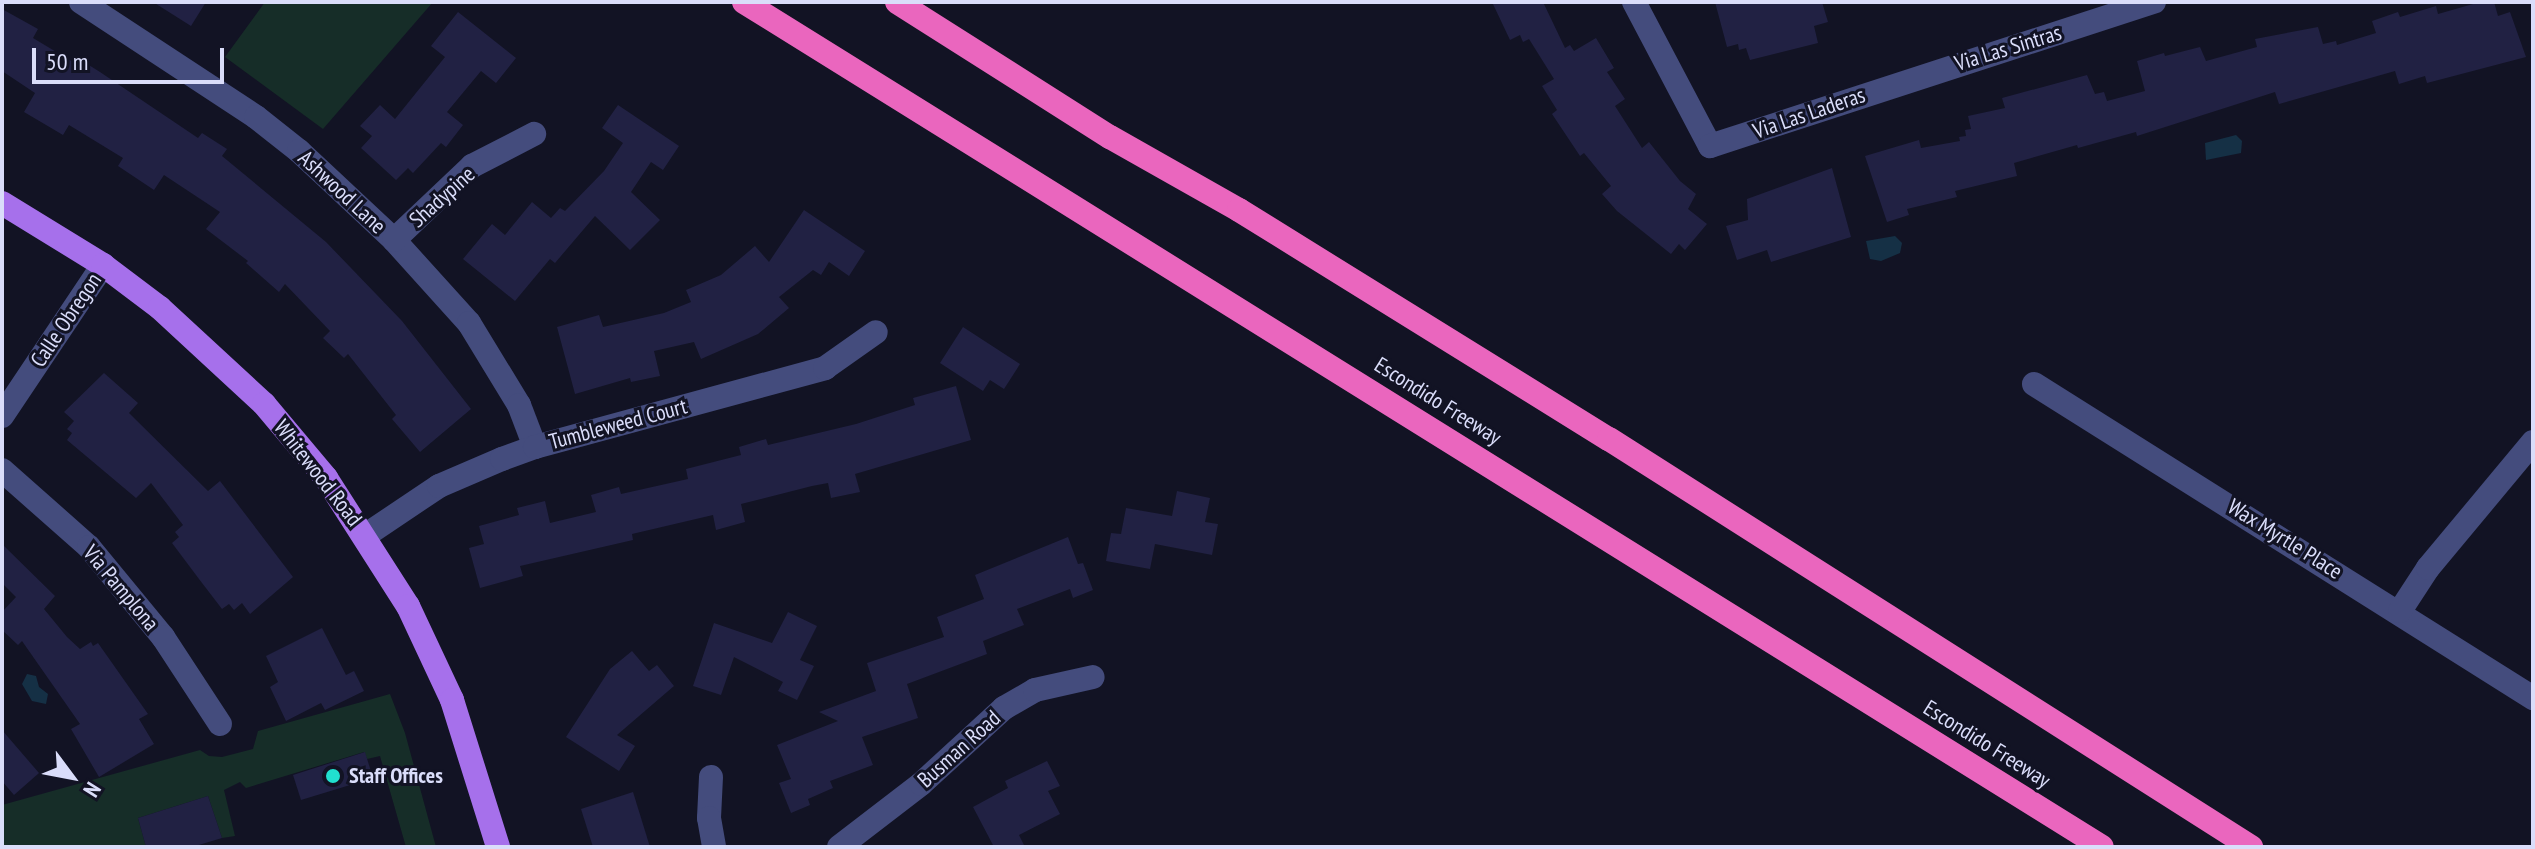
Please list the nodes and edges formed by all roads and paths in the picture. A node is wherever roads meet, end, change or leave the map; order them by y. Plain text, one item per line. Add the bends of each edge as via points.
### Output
1 (81, 2) edge
2 (744, 2) edge
3 (897, 2) edge
4 (1634, 2) edge
5 (2154, 2) edge
6 (1909, 79) joint
7 (534, 134) dead end
8 (2, 203) edge
9 (394, 240) junction
10 (103, 265) junction
11 (876, 332) dead end
12 (2034, 384) dead end
13 (2, 416) edge
14 (2533, 442) edge
15 (535, 447) junction
16 (2, 470) edge
17 (366, 535) junction
18 (2400, 611) junction
19 (1093, 677) dead end
20 (2533, 698) edge
21 (220, 724) dead end
22 (711, 777) dead end
23 (498, 847) edge
24 (714, 847) edge
25 (839, 847) edge
26 (2102, 847) edge
27 (2251, 847) edge

1 - 9 street, Ashwood Lane via 256,117
2 - 26 highway, Escondido Freeway
3 - 27 highway via 1609,439
4 - 6 street, Via Las Laderas via 1710,146
5 - 6 street, Via Las Sintras
7 - 9 street, Shadypine via 472,166
8 - 10 main road, Whitewood Road
9 - 15 street, Ashwood Lane via 469,323 519,405
10 - 13 street, Calle Obregon
10 - 17 main road, Whitewood Road via 213,354 264,404
11 - 15 street, Tumbleweed Court via 825,368
12 - 18 street, Wax Myrtle Place
14 - 18 street via 2428,568
15 - 17 street, Tumbleweed Court via 439,486
16 - 21 street, Via Pamplona via 89,547 163,637
17 - 23 main road, Whitewood Road via 408,606 452,700
18 - 20 street, Wax Myrtle Place
19 - 25 street, Busman Road via 1035,690 1004,708 921,784
22 - 24 street

